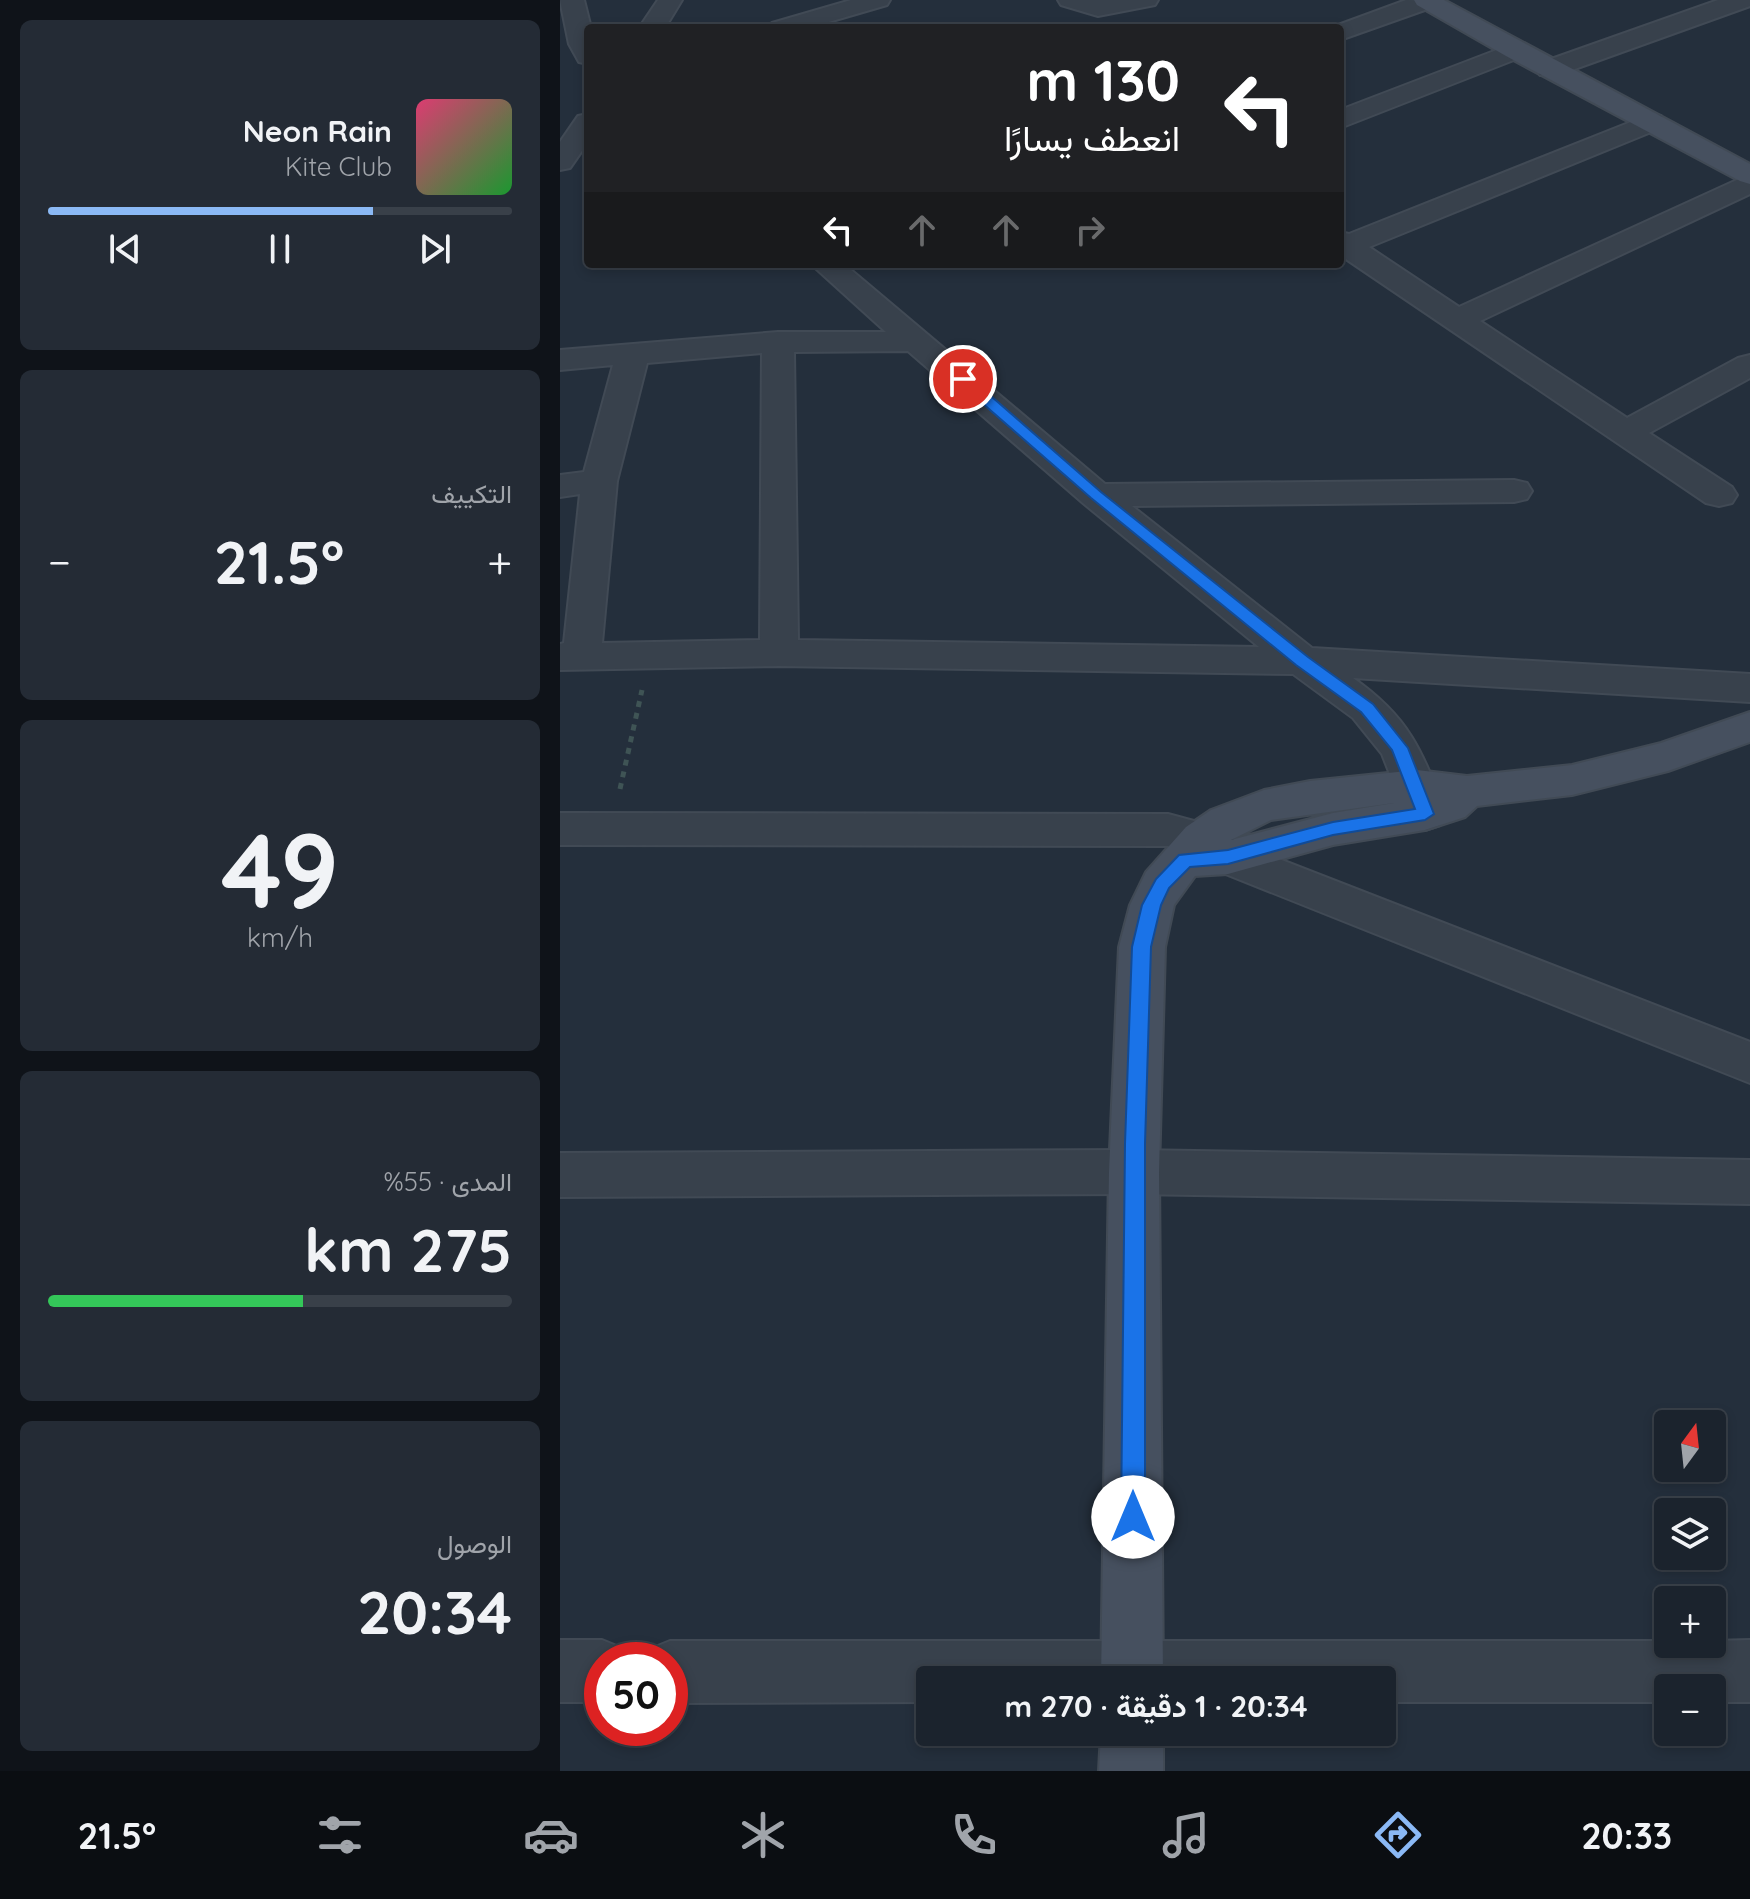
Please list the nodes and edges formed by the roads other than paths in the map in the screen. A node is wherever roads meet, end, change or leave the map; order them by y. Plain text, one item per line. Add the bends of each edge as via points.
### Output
1 (572, 0) edge
2 (670, 0) edge
3 (878, 0) edge
4 (1070, 0) edge
5 (1146, 0) edge
6 (1426, 0) edge
7 (1742, 0) edge
8 (655, 24) edge
9 (795, 24) edge
10 (1344, 31) edge
11 (584, 48) edge
12 (1515, 51) junction
13 (1549, 69) junction
14 (1344, 118) edge
15 (1651, 122) junction
16 (584, 128) edge
17 (560, 162) edge
18 (1750, 175) edge
19 (1750, 183) edge
20 (1344, 244) edge
21 (1344, 245) edge
22 (831, 268) edge
23 (1458, 319) junction
24 (919, 341) junction
25 (778, 342) junction
26 (633, 353) junction
27 (560, 360) edge
28 (1750, 365) edge
29 (1625, 432) junction
30 (599, 481) junction
31 (560, 486) edge
32 (1514, 491) dead end
33 (1096, 495) junction
34 (1719, 495) dead end
35 (779, 653) junction
36 (571, 656) edge
37 (1302, 661) junction
38 (1750, 688) edge
39 (1750, 727) edge
40 (1421, 799) junction
41 (560, 829) edge
42 (1205, 852) junction
43 (1750, 1063) edge
44 (1134, 1172) junction
45 (560, 1175) edge
46 (1750, 1182) edge
47 (1132, 1666) edge
48 (560, 1671) edge
49 (584, 1671) edge
50 (1750, 1671) edge
51 (688, 1673) edge
52 (916, 1684) edge
53 (1396, 1685) edge
54 (1131, 1746) edge
55 (1131, 1771) edge

1 - 11 street
2 - 8 street
3 - 9 street
4 - 5 street via 1098,9
6 - 10 street
6 - 12 main road
7 - 13 street
12 - 13 main road
12 - 14 street
13 - 15 main road
15 - 18 main road
15 - 20 street
16 - 17 street
19 - 23 street
21 - 23 street
22 - 24 street
23 - 29 street
24 - 25 street
24 - 33 street
25 - 26 street
25 - 35 street
26 - 27 street
26 - 30 street
28 - 29 street
29 - 34 street
30 - 31 street
30 - 36 street
32 - 33 street
33 - 37 street
35 - 36 street
35 - 37 street
37 - 38 street
37 - 40 street via 1367,708 1400,748
39 - 40 main road via 1668,756 1572,780 1467,792 1450,806
40 - 42 main road via 1333,829
41 - 42 street via 1131,827 1168,830
42 - 43 street
42 - 44 main road via 1162,884 1142,947
44 - 45 street
44 - 46 street
44 - 47 main road
48 - 49 street
50 - 53 street
51 - 52 street
54 - 55 main road

